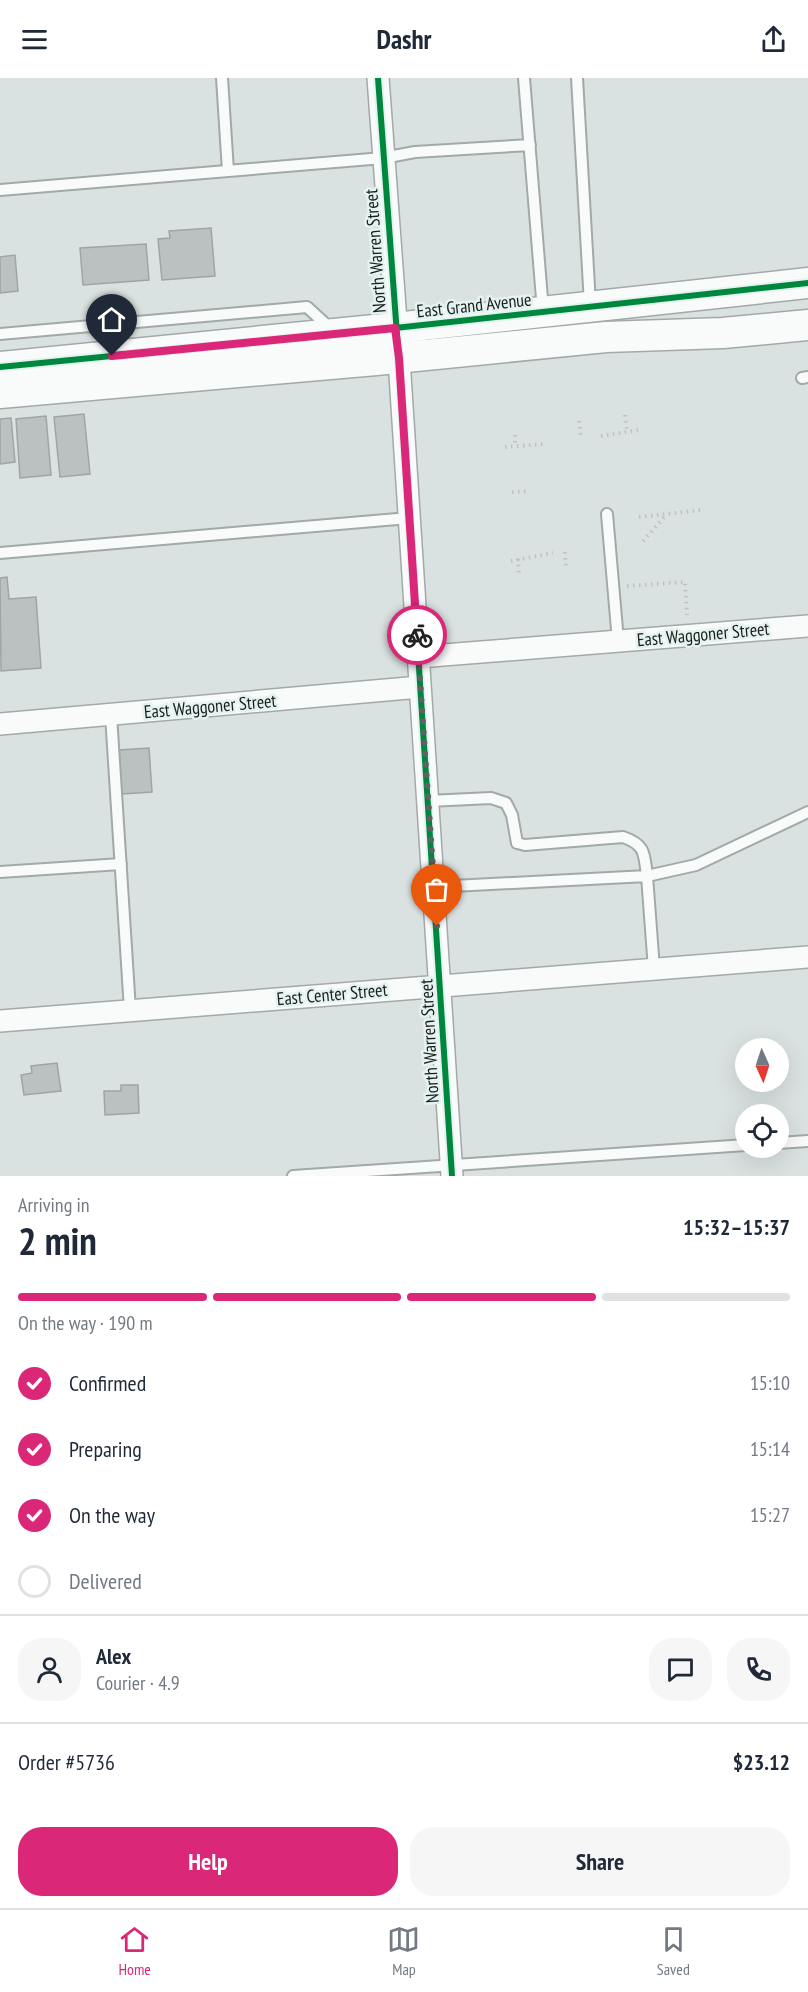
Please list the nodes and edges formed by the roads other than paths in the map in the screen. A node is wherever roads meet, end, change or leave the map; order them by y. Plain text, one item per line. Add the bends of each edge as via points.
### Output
1 (222, 78) edge
2 (378, 78) edge
3 (524, 78) edge
4 (577, 78) edge
5 (530, 141) junction
6 (383, 158) junction
7 (228, 171) junction
8 (0, 190) edge
9 (808, 283) edge
10 (590, 307) junction
11 (543, 312) junction
12 (808, 325) edge
13 (395, 328) junction
14 (0, 334) edge
15 (337, 334) junction
16 (399, 358) junction
17 (0, 367) edge
18 (0, 393) edge
19 (607, 514) dead end
20 (409, 518) junction
21 (0, 554) edge
22 (808, 626) edge
23 (618, 641) junction
24 (418, 657) junction
25 (420, 687) junction
26 (111, 715) junction
27 (0, 724) edge
28 (428, 801) junction
29 (808, 812) edge
30 (121, 864) junction
31 (0, 872) edge
32 (647, 876) junction
33 (434, 887) junction
34 (808, 957) edge
35 (654, 969) junction
36 (441, 985) junction
37 (130, 1010) junction
38 (0, 1021) edge
39 (808, 1141) edge
40 (789, 1142) edge
41 (735, 1146) edge
42 (452, 1170) edge
43 (293, 1176) edge

1 - 7 lane
2 - 6 street, North Warren Street
3 - 5 lane
4 - 10 lane
5 - 6 lane
5 - 11 lane
6 - 7 lane
6 - 13 street, North Warren Street
7 - 8 lane
9 - 10 street, East Grand Avenue
10 - 11 street, East Grand Avenue
11 - 13 street, East Grand Avenue
12 - 16 street via 606,337
13 - 15 street, East Grand Avenue
13 - 16 street, North Warren Street
14 - 15 lane via 307,307
15 - 17 street, East Grand Avenue
16 - 18 street
16 - 20 street, North Warren Street
19 - 23 lane
20 - 21 lane
20 - 24 street, North Warren Street
22 - 23 street, East Waggoner Street
23 - 24 street, East Waggoner Street
24 - 25 street, North Warren Street
25 - 26 street, East Waggoner Street
25 - 28 street, North Warren Street
26 - 27 street, East Waggoner Street
26 - 30 lane
28 - 32 lane via 491,798 506,803 517,843 525,845 623,837 636,842 644,853
28 - 33 street, North Warren Street
29 - 32 lane via 696,865
30 - 31 lane
30 - 37 lane
32 - 33 lane
32 - 35 lane
33 - 36 street, North Warren Street
34 - 35 street, East Center Street
35 - 36 street, East Center Street
36 - 37 street, East Center Street
36 - 42 street, North Warren Street
37 - 38 street, East Center Street
39 - 40 lane
41 - 42 lane
42 - 43 lane

